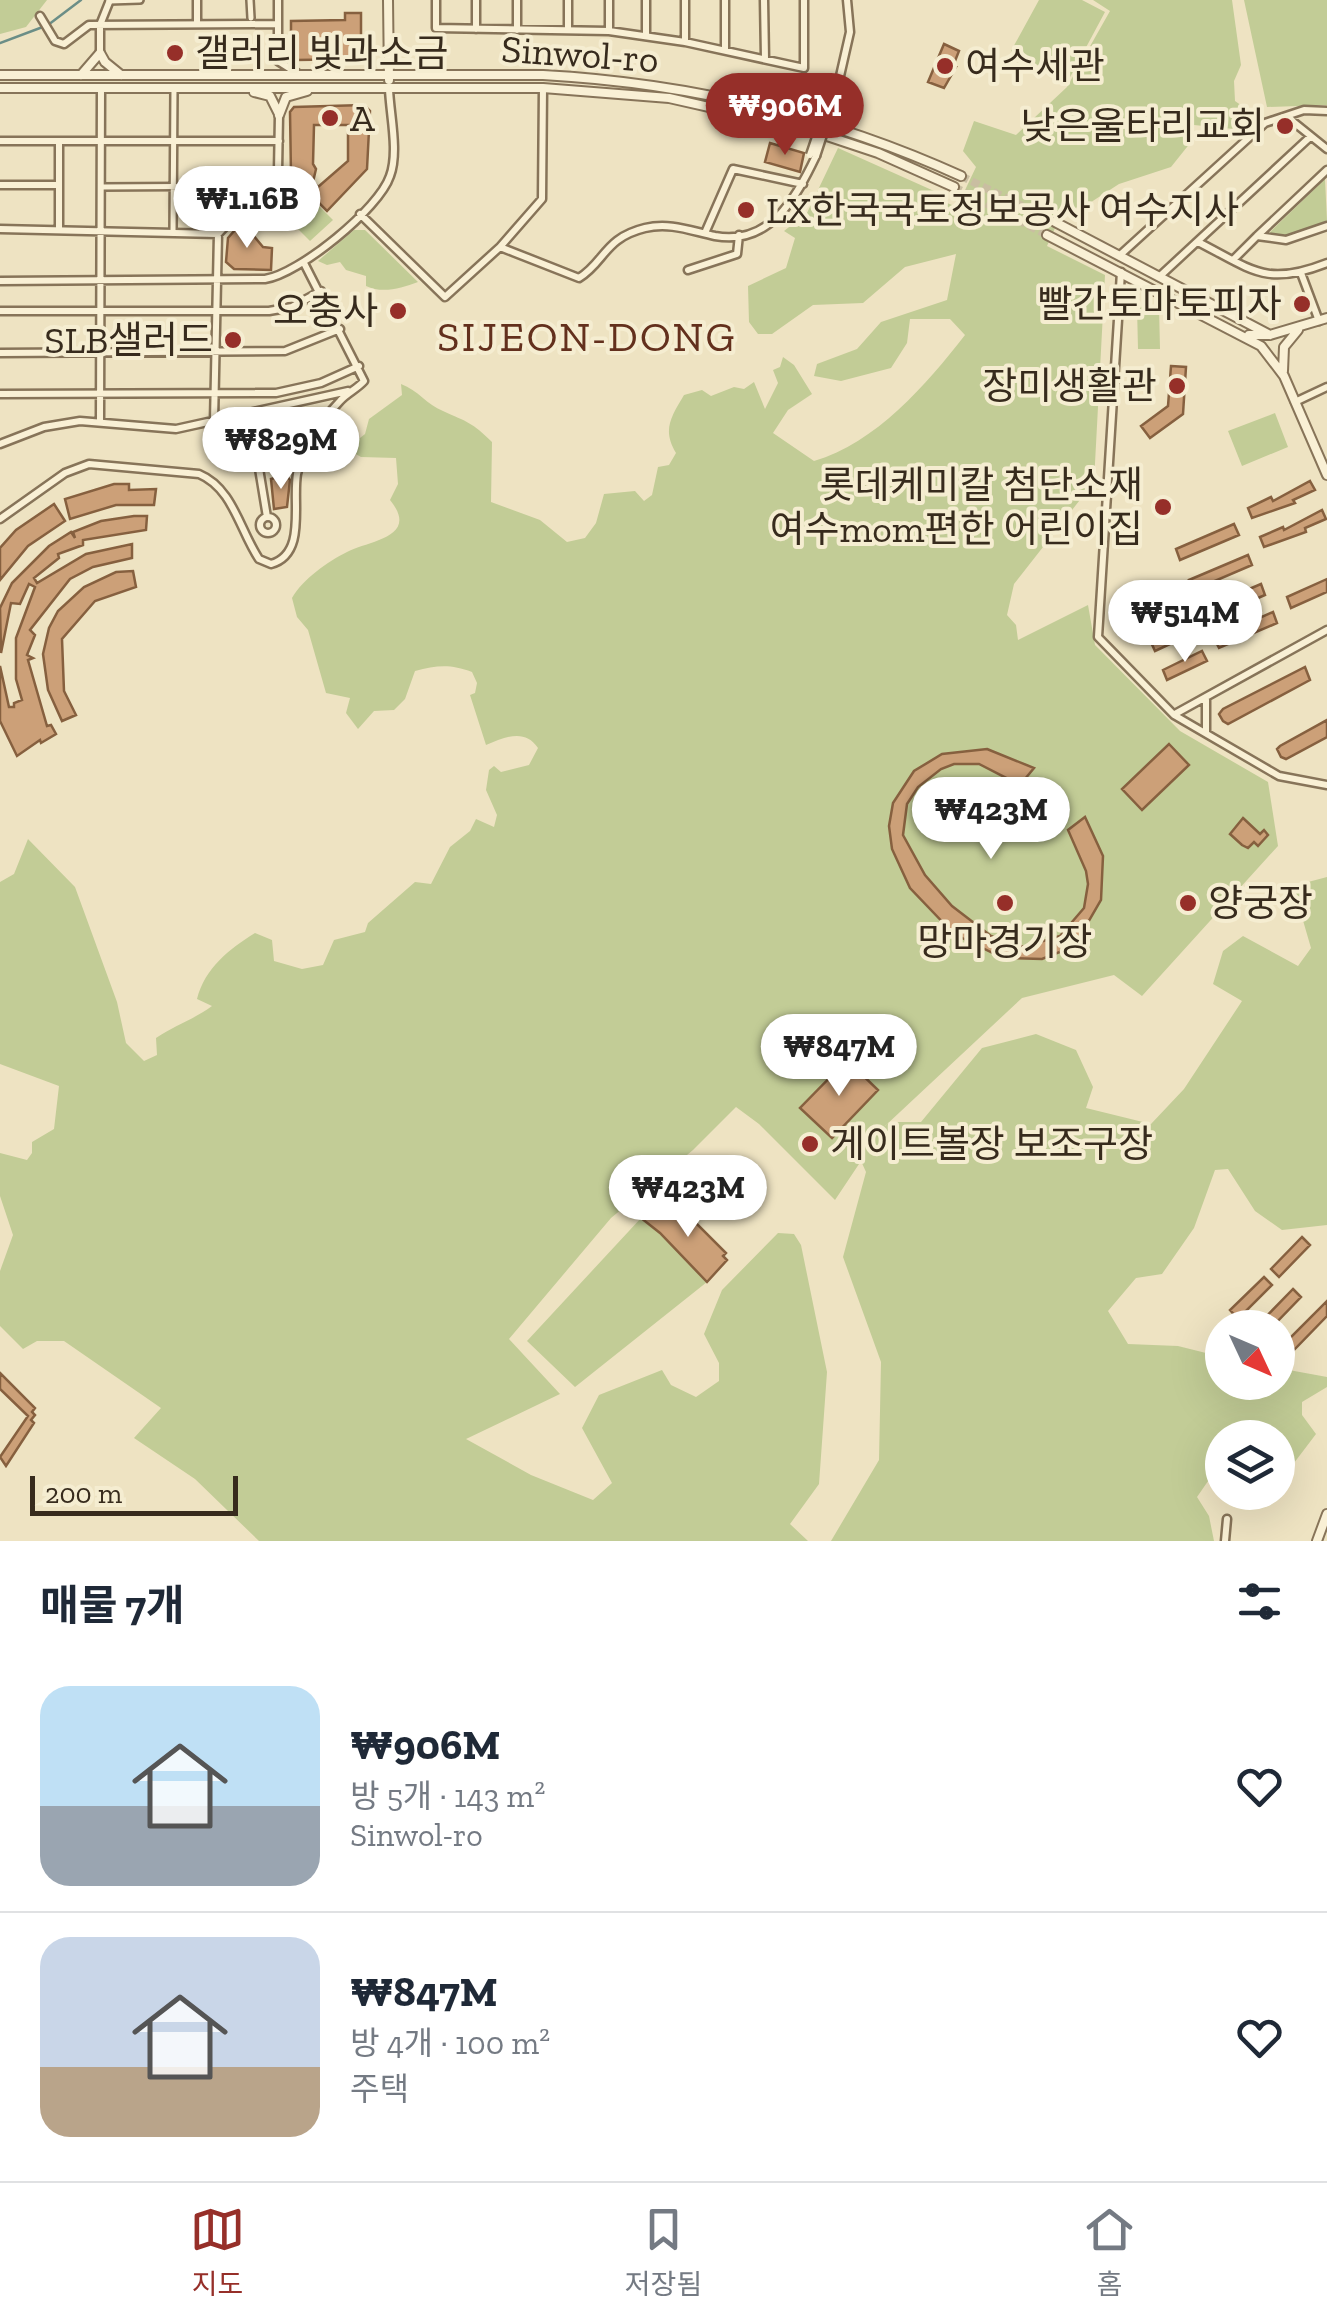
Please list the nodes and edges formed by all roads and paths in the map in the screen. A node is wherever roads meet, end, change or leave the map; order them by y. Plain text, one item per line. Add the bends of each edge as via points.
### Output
1 (110, 0) edge
2 (140, 0) edge
3 (197, 0) edge
4 (250, 0) edge
5 (278, 0) edge
6 (388, 0) edge
7 (436, 0) edge
8 (476, 0) edge
9 (517, 0) edge
10 (568, 0) edge
11 (608, 0) edge
12 (646, 0) edge
13 (685, 0) edge
14 (724, 0) edge
15 (764, 0) edge
16 (804, 0) edge
17 (847, 0) edge
18 (40, 16) dead end
19 (252, 18) dead end
20 (196, 24) junction
21 (278, 24) junction
22 (100, 25) junction
23 (476, 29) junction
24 (517, 30) junction
25 (568, 30) junction
26 (609, 31) junction
27 (646, 36) junction
28 (685, 42) junction
29 (725, 49) junction
30 (100, 53) junction
31 (764, 58) junction
32 (298, 74) junction
33 (0, 75) edge
34 (80, 75) junction
35 (122, 75) junction
36 (389, 76) junction
37 (0, 88) edge
38 (101, 88) junction
39 (174, 88) junction
40 (321, 88) junction
41 (542, 88) junction
42 (240, 89) junction
43 (389, 89) junction
44 (1327, 111) edge
45 (279, 115) junction
46 (1286, 116) junction
47 (1310, 137) junction
48 (0, 140) edge
49 (59, 140) junction
50 (101, 140) junction
51 (174, 140) junction
52 (280, 141) junction
53 (1327, 150) edge
54 (1327, 170) edge
55 (962, 176) tunnel mouth
56 (803, 184) junction
57 (0, 185) edge
58 (59, 185) junction
59 (173, 186) junction
60 (266, 186) junction
61 (100, 187) junction
62 (954, 187) tunnel mouth
63 (360, 214) junction
64 (1055, 222) tunnel mouth
65 (1327, 226) edge
66 (59, 228) junction
67 (0, 229) edge
68 (100, 232) junction
69 (173, 233) junction
70 (705, 233) junction
71 (218, 234) junction
72 (1048, 234) tunnel mouth
73 (739, 235) junction
74 (1257, 236) junction
75 (1198, 242) junction
76 (500, 247) junction
77 (1119, 256) junction
78 (1232, 260) junction
79 (304, 263) junction
80 (1327, 263) edge
81 (688, 270) dead end
82 (1121, 272) junction
83 (1300, 273) junction
84 (1159, 278) junction
85 (218, 280) junction
86 (0, 281) edge
87 (100, 281) junction
88 (320, 290) junction
89 (100, 310) junction
90 (0, 311) edge
91 (217, 311) junction
92 (1323, 320) edge
93 (1300, 328) junction
94 (340, 329) junction
95 (1243, 334) junction
96 (1270, 336) junction
97 (100, 352) junction
98 (216, 352) junction
99 (0, 353) edge
100 (359, 366) junction
101 (1284, 376) junction
102 (1327, 387) edge
103 (354, 389) junction
104 (215, 393) junction
105 (0, 394) edge
106 (100, 394) junction
107 (320, 398) junction
108 (1295, 402) junction
109 (250, 414) junction
110 (329, 414) junction
111 (100, 420) junction
112 (214, 421) junction
113 (0, 444) edge
114 (1327, 475) edge
115 (267, 517) dead end
116 (0, 519) edge
117 (1327, 630) edge
118 (1206, 698) junction
119 (1174, 714) junction
120 (1206, 734) junction
121 (1327, 785) edge
122 (1327, 1514) edge
123 (1227, 1519) dead end
124 (1224, 1541) edge
125 (1317, 1541) edge

1 - 2 street
1 - 22 street
3 - 20 street
4 - 19 street
5 - 21 street
6 - 36 street
7 - 23 street via 436,28
8 - 23 street
9 - 24 street
10 - 25 street
11 - 26 street
12 - 27 street
13 - 28 street
14 - 29 street
15 - 31 street
16 - 31 street via 804,68
17 - 56 street, bridge via 850,28
18 - 22 street via 54,39 66,43 84,27
20 - 21 street
20 - 22 street
21 - 32 street via 279,62
22 - 30 street
23 - 24 street
24 - 25 street
25 - 26 street
26 - 27 street
27 - 28 street
28 - 29 street
29 - 31 street
30 - 34 street
30 - 35 street
32 - 35 street, Sinwol-ro
32 - 36 street, Sinwol-ro
33 - 34 street, Sinwol-ro
34 - 35 street, Sinwol-ro
36 - 43 street
36 - 55 street, Sinwol-ro via 542,75 668,86 810,118
37 - 38 street, Sinwol-ro
38 - 39 street, Sinwol-ro
38 - 50 street
39 - 42 street, Sinwol-ro
39 - 51 street
40 - 42 street, Sinwol-ro
40 - 43 street, Sinwol-ro
40 - 45 street via 286,97
41 - 43 street, Sinwol-ro
41 - 62 street, Sinwol-ro via 668,98 756,115 878,152
41 - 76 street via 542,199
42 - 45 street via 270,96
43 - 63 street via 392,172
44 - 46 street
45 - 52 street
46 - 47 street
46 - 77 street via 1248,137
47 - 53 street
47 - 75 street
48 - 49 street
49 - 50 street
49 - 58 street
50 - 51 street
50 - 61 street
51 - 52 street
51 - 59 street
52 - 60 street via 280,166
54 - 74 street
56 - 70 street via 733,169
56 - 73 street via 776,220
57 - 58 street
58 - 66 street
59 - 60 street
59 - 61 street
59 - 69 street
60 - 71 street
61 - 68 street
63 - 76 street via 445,298
63 - 79 street
64 - 77 street
65 - 74 street via 1286,240
66 - 67 street
66 - 68 street
68 - 69 street
68 - 87 street
69 - 71 street
70 - 73 street
70 - 76 street via 668,226 635,231 604,250 578,278
71 - 85 street
72 - 82 street
73 - 81 street via 737,254
74 - 78 street
75 - 78 street
75 - 84 street
77 - 84 street
78 - 83 street via 1270,276
79 - 85 street via 275,278
79 - 88 street
80 - 83 street
82 - 95 street
82 - 119 street via 1096,626 1102,644
83 - 92 street
84 - 96 street
85 - 87 street
85 - 91 street
86 - 87 street
87 - 89 street
88 - 91 street via 282,309
88 - 94 street
89 - 90 street
89 - 91 street
89 - 97 street
91 - 98 street
92 - 93 street
93 - 96 street
93 - 101 street via 1284,347
94 - 98 street via 284,351
94 - 100 street
95 - 96 street
95 - 101 street via 1265,349
97 - 98 street
97 - 99 street
97 - 106 street
98 - 104 street
100 - 103 street via 364,382
100 - 104 street via 298,390
101 - 108 street
102 - 108 street
103 - 107 street
103 - 110 street
104 - 106 street
104 - 112 street
105 - 106 street
106 - 111 street
107 - 109 street
107 - 110 street via 330,403
108 - 114 street
109 - 112 street
109 - 115 street
110 - 116 street via 300,462 293,545 279,562 259,560 224,494 199,474 89,464
111 - 112 street via 163,429
111 - 113 street via 44,427
117 - 118 street
118 - 119 street
118 - 120 street
119 - 120 street
120 - 121 street via 1280,776
122 - 125 street
123 - 124 street

